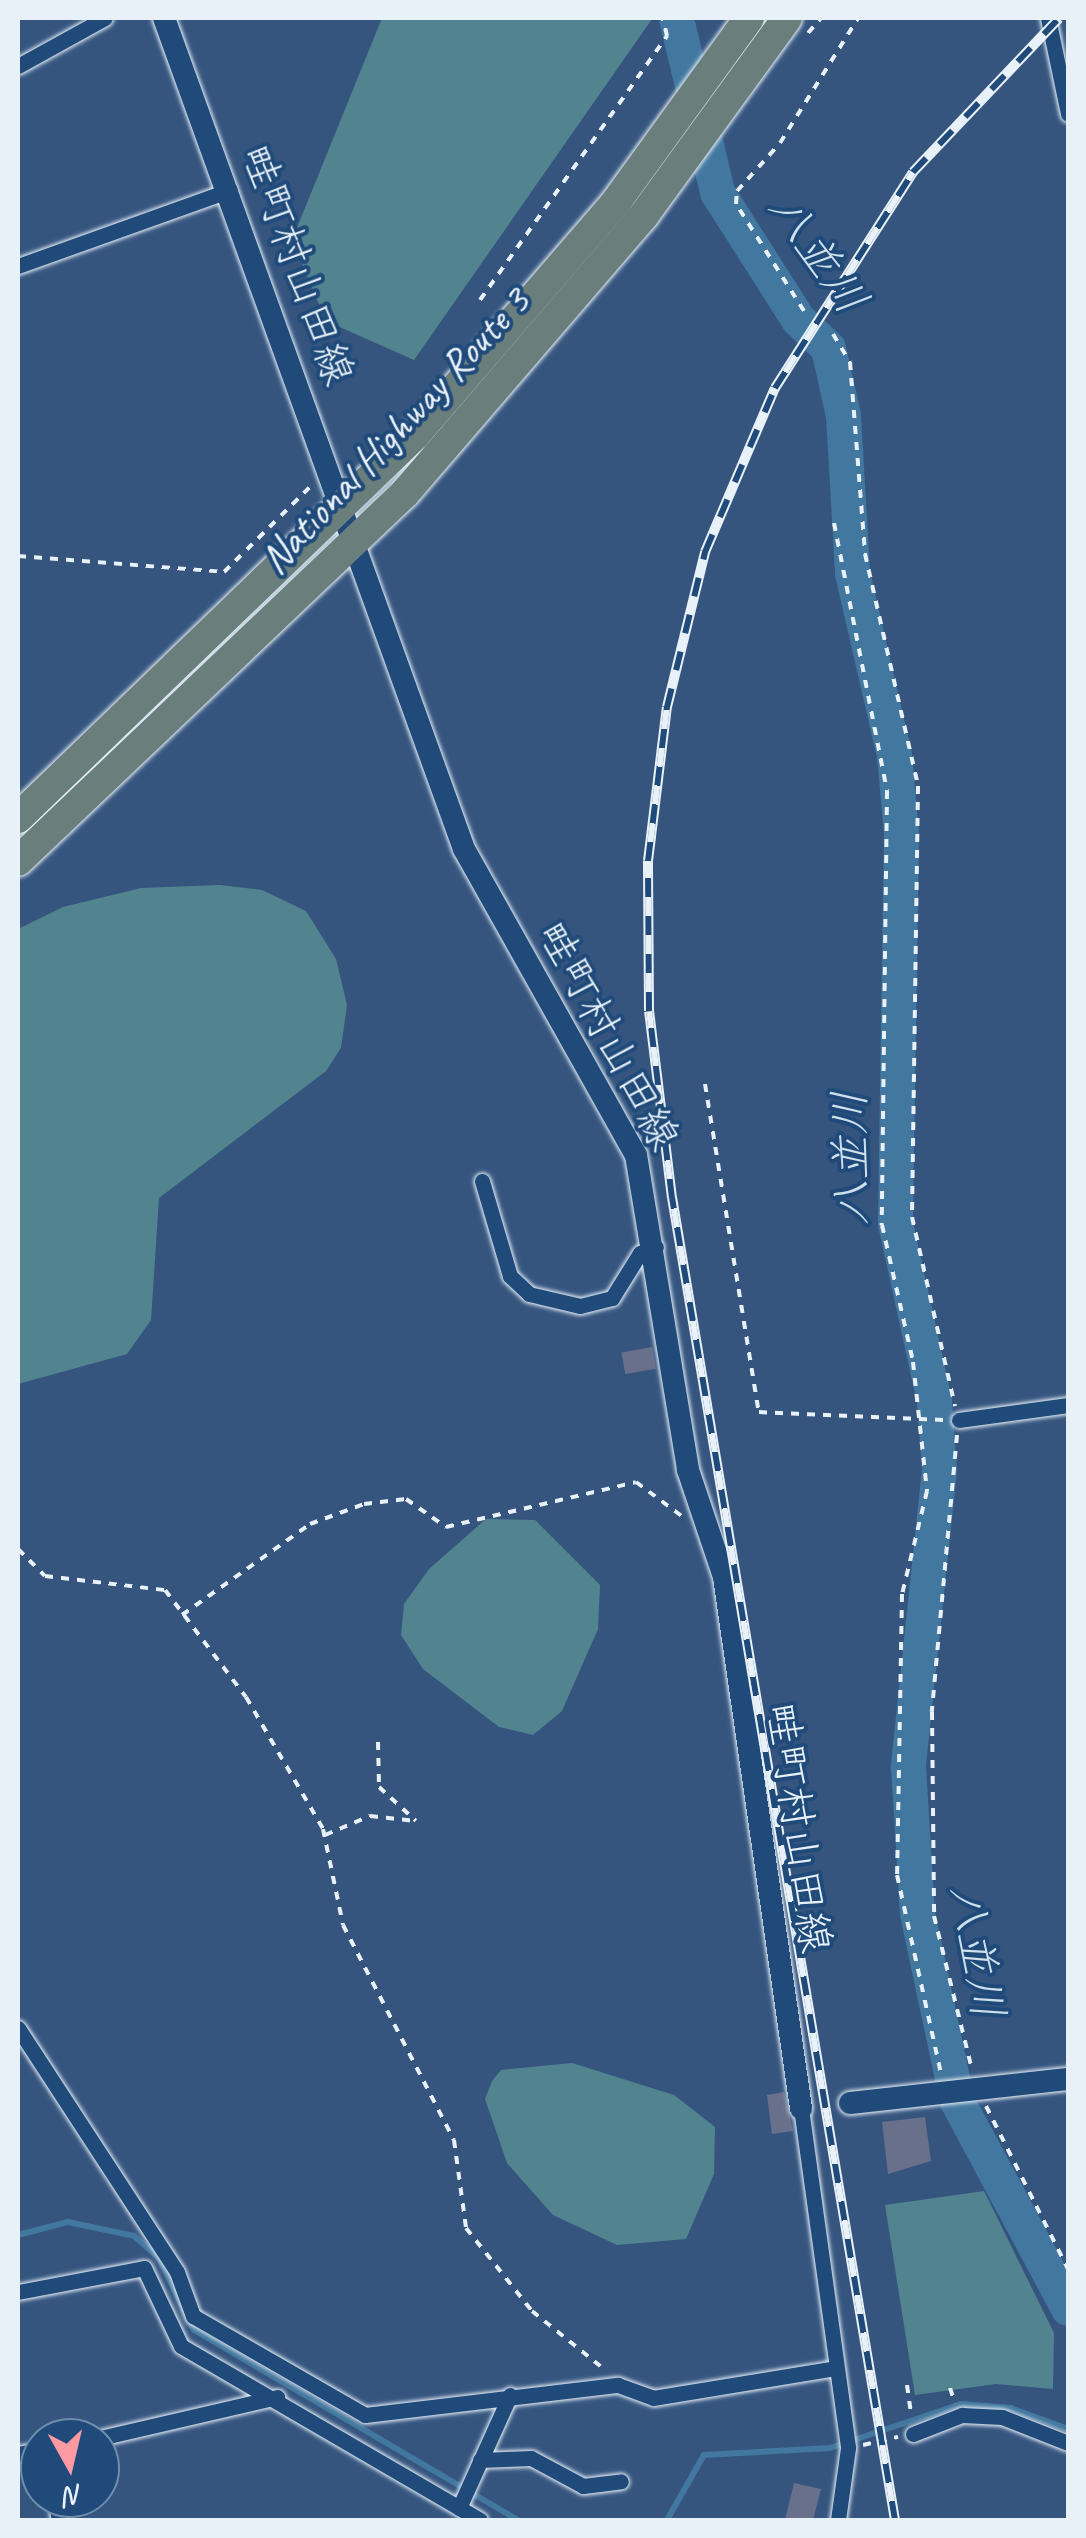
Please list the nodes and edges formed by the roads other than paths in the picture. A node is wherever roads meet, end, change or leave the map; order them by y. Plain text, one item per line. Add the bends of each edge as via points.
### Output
1 (105, 18) edge
2 (164, 18) edge
3 (749, 18) edge
4 (787, 18) edge
5 (1048, 18) edge
6 (18, 66) edge
7 (1068, 114) edge
8 (230, 190) junction
9 (18, 266) edge
10 (342, 512) junction
11 (349, 549) junction
12 (18, 818) edge
13 (18, 861) edge
14 (482, 1182) dead end
15 (656, 1246) junction
16 (1068, 1405) edge
17 (959, 1420) road end
18 (18, 2028) edge
19 (1068, 2079) edge
20 (850, 2103) dead end
21 (801, 2108) joint
22 (169, 2262) junction
23 (148, 2276) junction
24 (18, 2292) edge
25 (831, 2368) junction
26 (510, 2395) junction
27 (277, 2396) junction
28 (120, 2433) edge
29 (913, 2434) road end
30 (1068, 2443) edge
31 (480, 2460) junction
32 (621, 2481) dead end
33 (458, 2508) junction
34 (480, 2520) edge
35 (838, 2520) edge

1 - 6 street
2 - 8 main road, 畦町村山田線
3 - 10 highway, National Highway Route 3 via 680,118 494,347
4 - 11 highway, National Highway Route 3 via 717,118 525,361
5 - 7 street
8 - 9 street
8 - 10 main road, 畦町村山田線
10 - 11 main road, 畦町村山田線
10 - 12 highway, National Highway Route 3
11 - 13 highway, National Highway Route 3
11 - 15 main road, 畦町村山田線 via 464,848 636,1155
14 - 15 street via 510,1276 528,1294 580,1306 612,1298 640,1253
15 - 21 main road, 畦町村山田線 via 701,1518 724,1577
16 - 17 street
18 - 22 street
19 - 20 main road
21 - 25 street
22 - 23 street
22 - 26 street via 193,2316 365,2415
23 - 24 street via 144,2268
23 - 27 street via 181,2346
25 - 26 street via 653,2398 618,2385
25 - 35 street via 848,2448
26 - 31 street
27 - 28 street
27 - 33 street
29 - 30 street via 962,2416 1002,2417
31 - 32 street via 532,2458 583,2486
31 - 33 street
33 - 34 street

